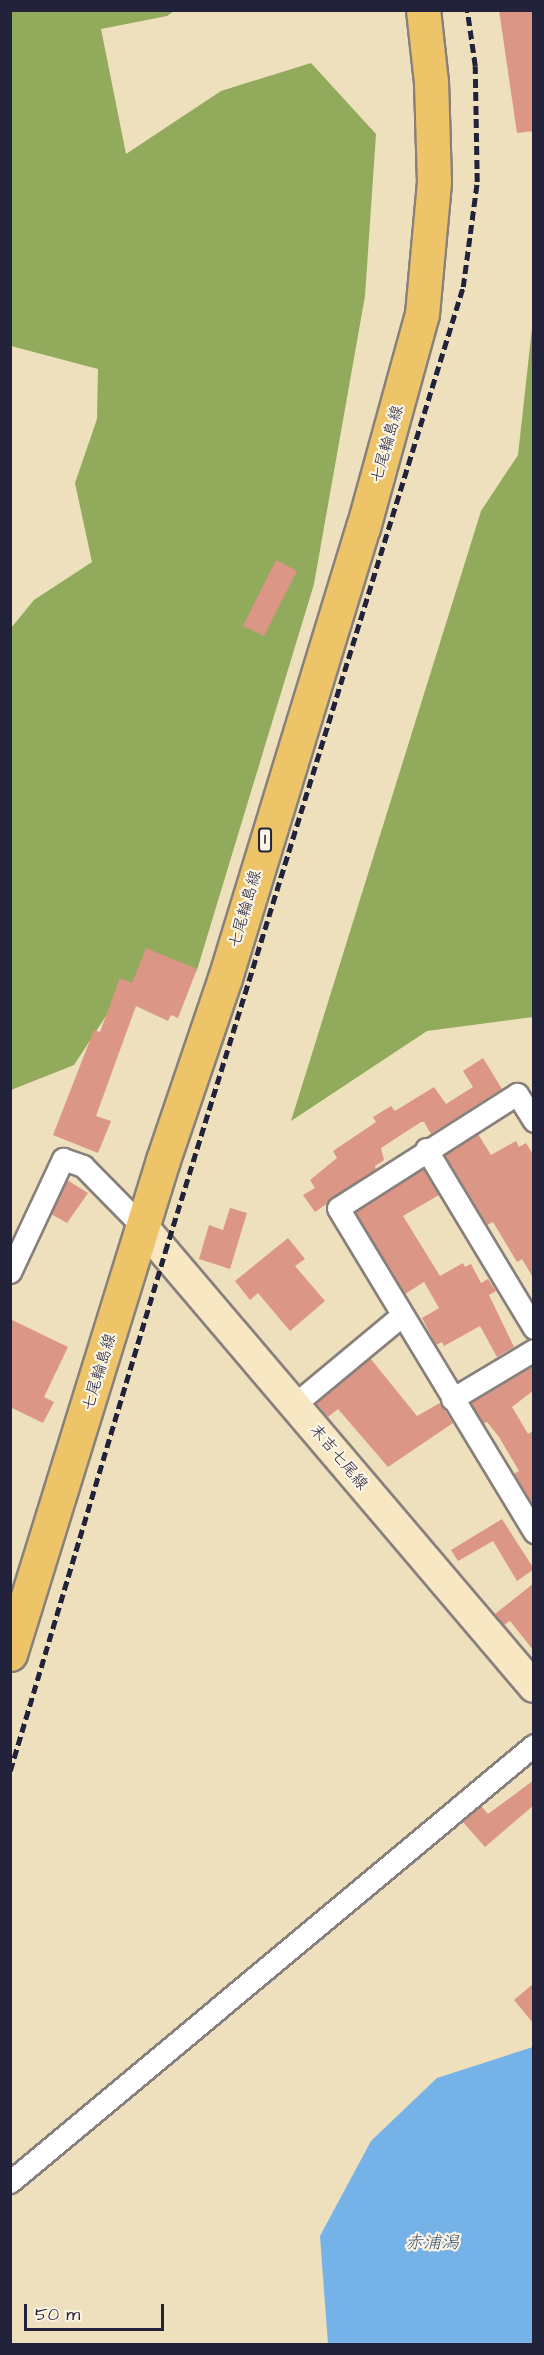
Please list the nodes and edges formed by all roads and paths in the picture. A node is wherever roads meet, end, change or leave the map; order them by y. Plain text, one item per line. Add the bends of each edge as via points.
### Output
1 (423, 10) edge
2 (534, 1121) edge
3 (426, 1149) junction
4 (144, 1228) junction
5 (16, 1250) edge
6 (10, 1272) edge
7 (401, 1316) junction
8 (534, 1328) edge
9 (534, 1350) edge
10 (452, 1399) junction
11 (295, 1404) junction
12 (534, 1532) edge
13 (10, 1654) edge
14 (534, 1687) edge
15 (534, 1744) edge
16 (10, 2182) edge

1 - 4 main road, 七尾輪島線 / 1 via 431,82 434,182 423,314 363,528
2 - 3 street via 517,1095
3 - 7 street via 338,1208
3 - 8 street
4 - 5 street via 83,1166 63,1159
4 - 11 main road, 末吉七尾線
4 - 13 main road, 七尾輪島線 / 1
5 - 6 street
7 - 10 street
7 - 11 street
9 - 10 street
10 - 12 street
11 - 14 main road, 末吉七尾線
15 - 16 street

